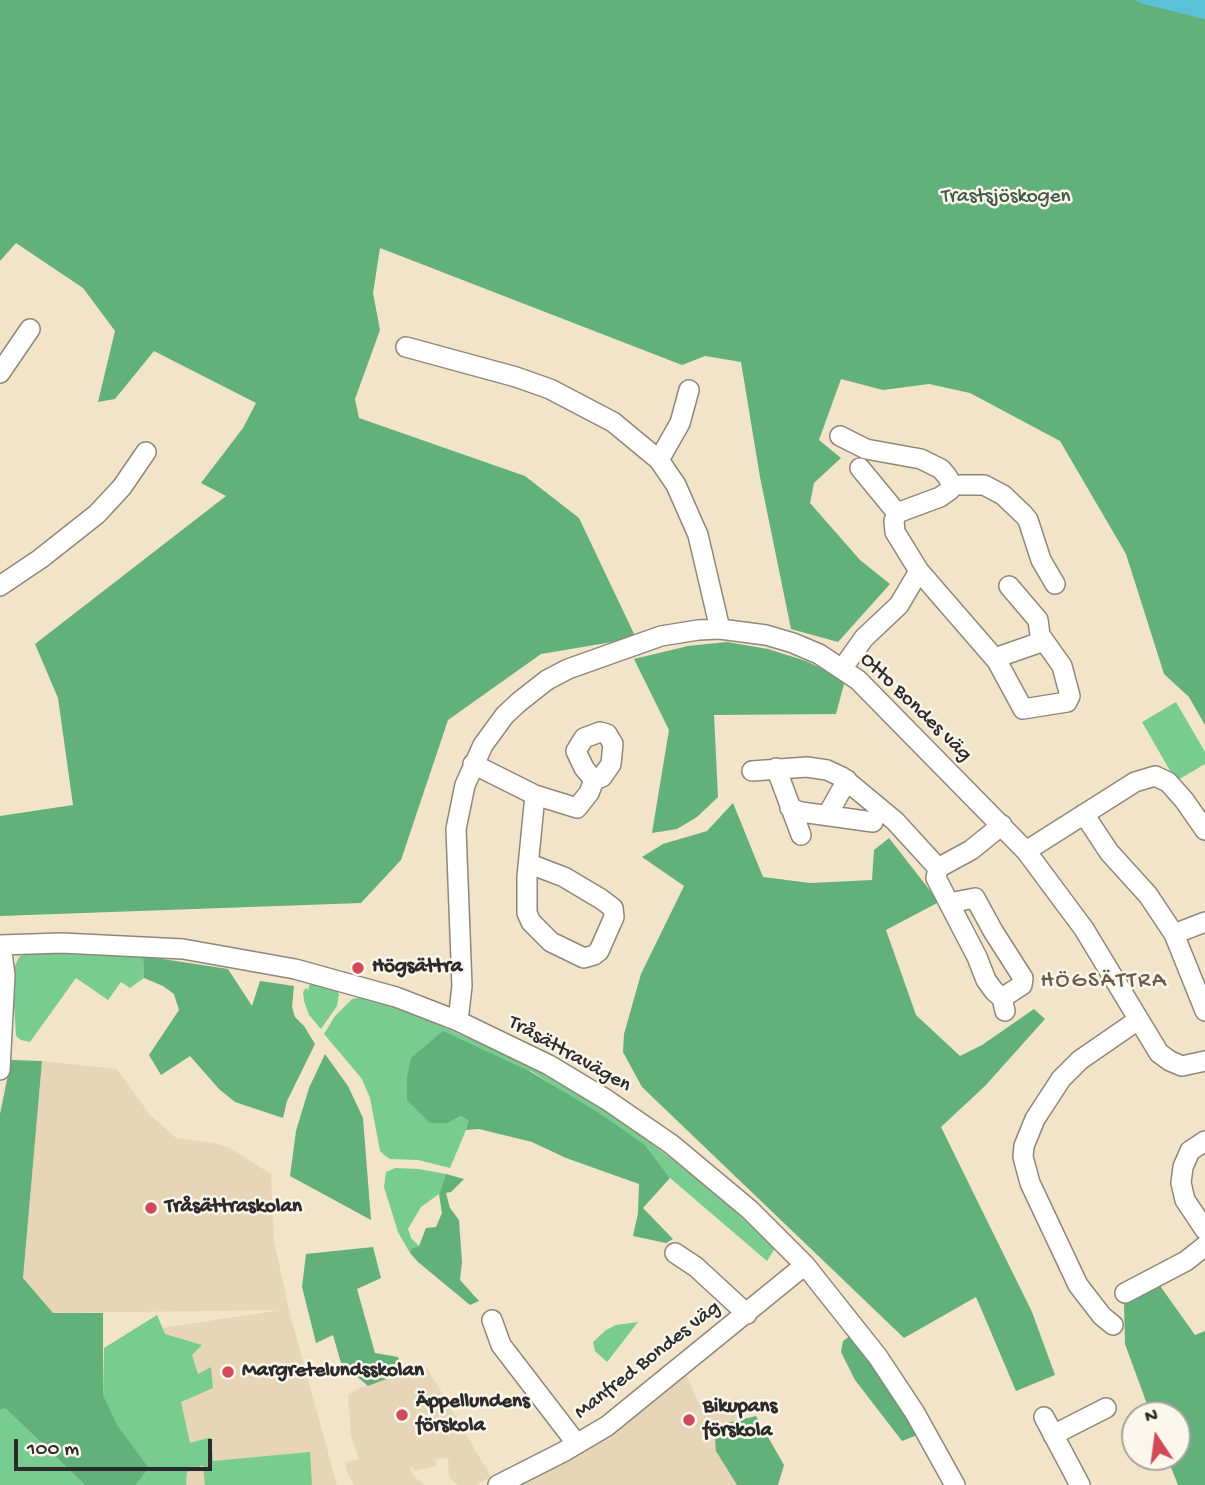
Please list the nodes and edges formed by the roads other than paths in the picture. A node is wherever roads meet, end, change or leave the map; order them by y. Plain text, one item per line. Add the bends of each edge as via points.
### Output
1 (30, 328) dead end
2 (406, 347) dead end
3 (0, 373) edge
4 (689, 390) dead end
5 (839, 436) dead end
6 (146, 452) dead end
7 (659, 460) junction
8 (860, 468) dead end
9 (952, 485) junction
10 (897, 513) junction
11 (919, 571) junction
12 (1055, 584) dead end
13 (0, 586) edge
14 (1009, 586) dead end
15 (720, 629) junction
16 (1044, 641) junction
17 (995, 658) junction
18 (842, 669) junction
19 (474, 764) junction
20 (776, 768) junction
21 (752, 771) dead end
22 (594, 780) dead end
23 (847, 780) junction
24 (536, 795) junction
25 (790, 808) junction
26 (828, 814) junction
27 (1084, 814) junction
28 (873, 822) dead end
29 (1002, 825) junction
30 (1205, 830) edge
31 (801, 835) dead end
32 (1026, 851) junction
33 (530, 864) junction
34 (938, 868) junction
35 (949, 903) junction
36 (1205, 922) edge
37 (1174, 934) junction
38 (1, 945) edge
39 (1205, 1011) edge
40 (1138, 1020) junction
41 (458, 1021) junction
42 (1205, 1061) edge
43 (0, 1070) edge
44 (1205, 1142) edge
45 (1205, 1230) edge
46 (1205, 1246) edge
47 (675, 1253) dead end
48 (805, 1265) junction
49 (1125, 1293) dead end
50 (747, 1314) junction
51 (492, 1320) dead end
52 (1113, 1325) dead end
53 (1106, 1408) dead end
54 (1044, 1417) dead end
55 (1053, 1435) junction
56 (577, 1444) junction
57 (498, 1485) edge
58 (955, 1485) edge
59 (1080, 1485) edge

1 - 3 street
2 - 7 street via 550,389 613,422
4 - 7 street via 680,423
5 - 9 street via 866,449 921,459 941,469
6 - 13 street via 97,514
7 - 15 street via 676,485 698,535
8 - 10 street
9 - 10 street via 940,497
9 - 12 street via 984,485 1024,515
10 - 11 street via 895,532
11 - 17 street
11 - 18 street via 900,605 864,638
14 - 16 street via 1038,620
15 - 18 street, Otto Bondes väg via 793,643
15 - 19 street, Otto Bondes väg via 661,636 557,675 505,715
16 - 17 street
16 - 17 street via 1062,666 1070,696 1067,702 1023,709
18 - 29 street, Otto Bondes väg via 878,699
19 - 24 street
19 - 41 street, Otto Bondes väg via 456,829 462,983
20 - 21 street
20 - 23 street via 817,768
20 - 25 street
22 - 24 street via 577,807
23 - 26 street
23 - 34 street via 895,821
24 - 33 street
25 - 26 street
25 - 31 street
26 - 28 street
27 - 30 street via 1135,782 1155,776 1168,782
27 - 32 street
27 - 37 street
29 - 32 street, Otto Bondes väg
29 - 34 street
32 - 40 street, Otto Bondes väg via 1084,929
33 - 33 street via 526,901 531,922 551,942 584,958 594,955 614,917 613,908 564,877
34 - 35 street via 936,878
35 - 35 street via 986,980 1004,1004 1023,978 975,898
36 - 37 street
37 - 39 street
38 - 41 street, Tråsättravägen via 124,944 254,960 356,985
38 - 43 street via 5,975
40 - 42 street, Otto Bondes väg via 1159,1054 1170,1061 1182,1066
40 - 52 street via 1080,1060 1061,1079 1035,1119 1023,1157 1030,1183 1078,1285
41 - 48 street, Tråsättravägen via 549,1065 660,1137 750,1210
44 - 45 street via 1190,1151 1181,1183 1185,1200
46 - 49 street
47 - 50 street, Manfred Bondes väg
48 - 50 street, Manfred Bondes väg
48 - 58 street, Tråsättravägen via 878,1357
50 - 56 street, Manfred Bondes väg via 622,1414
51 - 56 street, Manfred Bondes väg via 500,1345
53 - 55 street
54 - 55 street
55 - 59 street
56 - 57 street, Manfred Bondes väg

